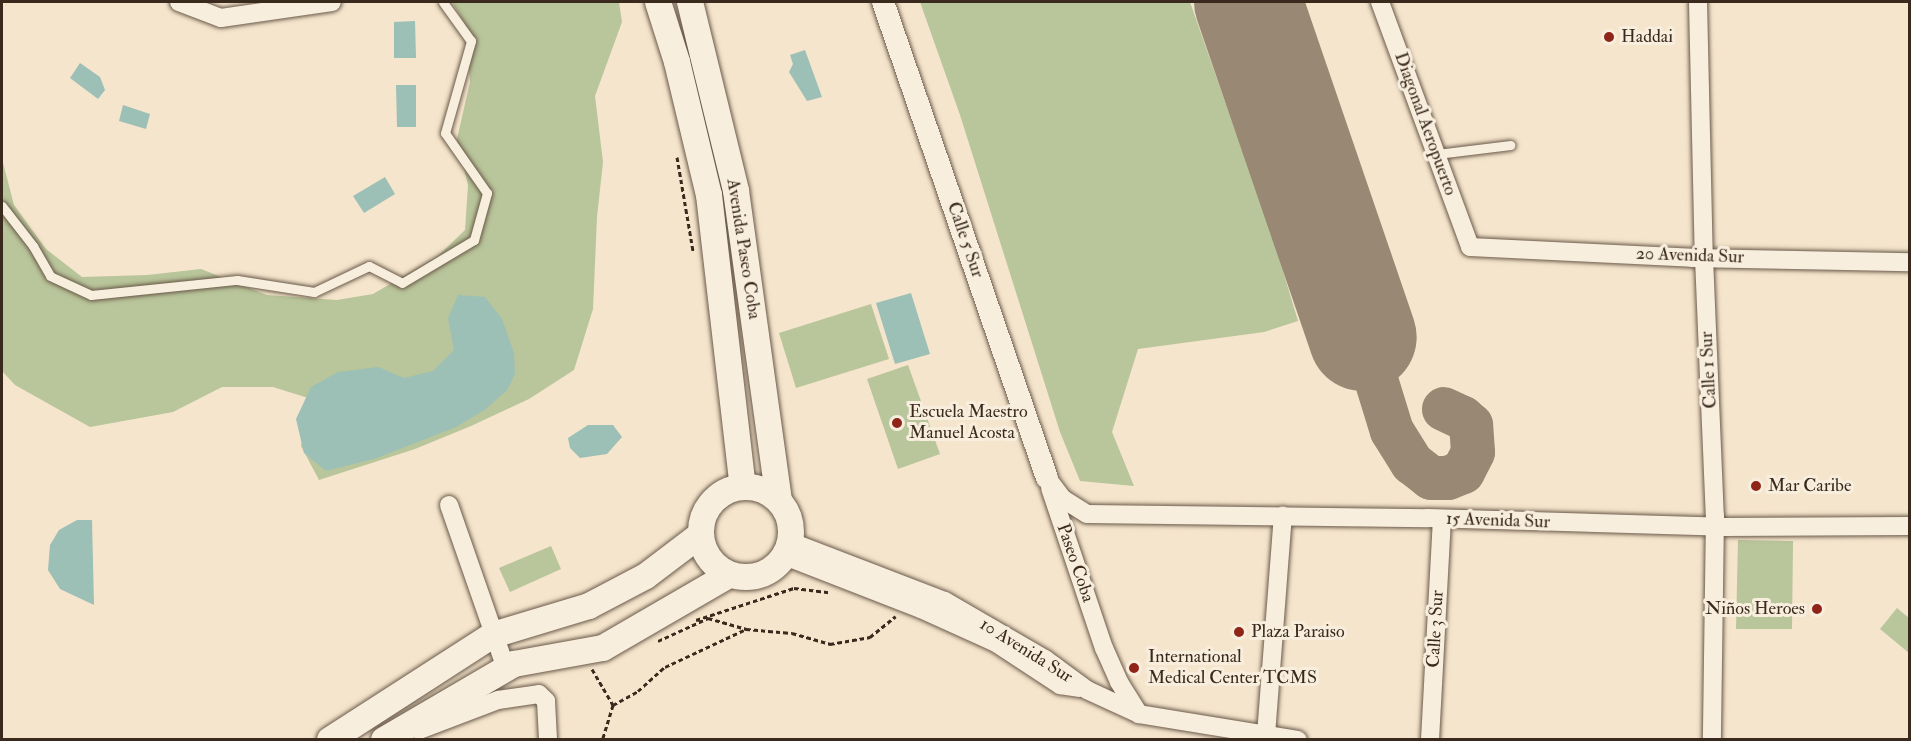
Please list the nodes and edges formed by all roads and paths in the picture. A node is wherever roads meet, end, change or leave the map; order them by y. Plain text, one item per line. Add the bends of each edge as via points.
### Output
1 (179, 2) edge
2 (332, 2) edge
3 (443, 2) edge
4 (658, 2) edge
5 (690, 2) edge
6 (883, 2) edge
7 (1380, 2) edge
8 (1698, 2) edge
9 (1510, 145) dead end
10 (676, 149) dead end
11 (1437, 154) junction
12 (2, 206) edge
13 (1470, 247) joint
14 (694, 254) dead end
15 (1704, 258) junction
16 (1910, 262) edge
17 (1047, 478) junction
18 (734, 485) junction
19 (779, 501) junction
20 (449, 505) dead end
21 (1087, 514) junction
22 (1283, 516) junction
23 (1442, 519) junction
24 (1715, 526) junction
25 (1910, 526) edge
26 (698, 528) junction
27 (1068, 546) junction
28 (788, 549) junction
29 (729, 575) junction
30 (831, 592) dead end
31 (887, 611) dead end
32 (746, 629) junction
33 (663, 632) dead end
34 (493, 635) junction
35 (653, 643) dead end
36 (1104, 648) junction
37 (599, 665) dead end
38 (506, 669) junction
39 (1087, 690) junction
40 (613, 705) junction
41 (1139, 714) junction
42 (1266, 735) junction
43 (330, 740) edge
44 (384, 740) edge
45 (392, 740) edge
46 (548, 740) edge
47 (602, 740) edge
48 (1298, 740) edge
49 (1430, 740) edge
50 (1712, 740) edge

1 - 2 street via 221,18
3 - 12 lane via 471,41 445,133 487,193 474,240 402,283 369,266 314,292 237,280 91,295 50,276
4 - 18 main road, Avenida Paseo Coba via 677,62 709,195
5 - 19 main road, Avenida Paseo Coba via 736,191
6 - 17 street, Calle 5 Sur
7 - 11 street, Diagonal Aeropuerto
8 - 15 street, Calle 1 Sur
9 - 11 lane
10 - 14 path
11 - 13 street, Diagonal Aeropuerto
13 - 15 street, 20 Avenida Sur
15 - 16 street, 20 Avenida Sur
15 - 24 street, Calle 1 Sur
17 - 21 street via 1063,500
17 - 27 street, Paseo Coba
18 - 19 main road via 762,490
18 - 26 path
18 - 26 main road via 713,501
19 - 28 main road via 792,527
20 - 34 street
21 - 22 street, 15 Avenida Sur
21 - 27 street via 1078,520
22 - 23 street, 15 Avenida Sur
22 - 42 street
23 - 24 street, 15 Avenida Sur
23 - 49 street, Calle 3 Sur
24 - 25 street, 15 Avenida Sur
24 - 50 street, Calle 1 Sur
26 - 29 main road via 709,559
26 - 34 main road via 646,576 589,606
27 - 36 street, Paseo Coba
28 - 29 main road via 766,574 754,578
28 - 39 street, 10 Avenida Sur via 996,643 1060,685
29 - 38 main road via 603,648 514,664
30 - 33 path via 794,588
31 - 32 path via 898,614 870,637 830,644 792,633
32 - 35 path via 708,618
32 - 40 path via 665,667 638,691
34 - 38 street
34 - 43 main road
36 - 39 street, Paseo Coba via 1106,666 1100,683
36 - 41 street, Paseo Coba
37 - 40 path via 591,668
38 - 44 main road
39 - 41 street, 10 Avenida Sur
40 - 47 path
41 - 42 street
42 - 48 street
45 - 46 street via 498,700 539,694 546,701

